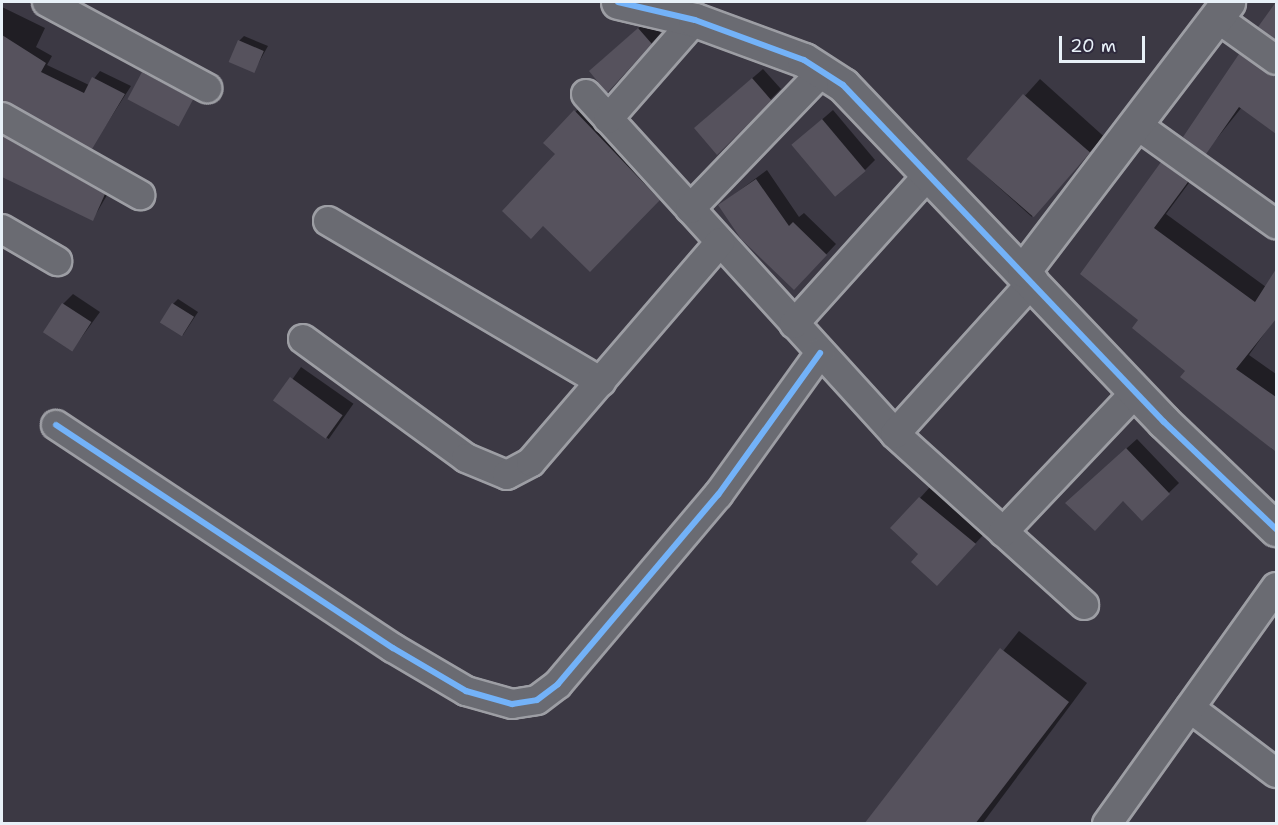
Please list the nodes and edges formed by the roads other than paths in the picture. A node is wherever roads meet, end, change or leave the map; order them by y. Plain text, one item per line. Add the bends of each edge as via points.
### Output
1 (47, 2) edge
2 (618, 2) edge
3 (1222, 10) edge
4 (695, 20) junction
5 (1276, 60) edge
6 (822, 72) junction
7 (207, 88) dead end
8 (586, 94) dead end
9 (2, 117) edge
10 (608, 119) junction
11 (1137, 125) junction
12 (928, 175) junction
13 (140, 195) dead end
14 (690, 210) junction
15 (328, 221) dead end
16 (1276, 224) edge
17 (2, 230) edge
18 (720, 242) junction
19 (57, 261) dead end
20 (1029, 275) junction
21 (794, 324) junction
22 (303, 339) dead end
23 (820, 353) junction
24 (601, 382) junction
25 (1136, 392) junction
26 (56, 425) dead end
27 (895, 435) junction
28 (1276, 529) edge
29 (1003, 532) junction
30 (1276, 587) edge
31 (1084, 605) dead end
32 (1190, 708) junction
33 (1276, 773) edge
34 (1107, 824) edge

1 - 7 street
2 - 4 street
3 - 5 street
3 - 11 street
4 - 6 street
4 - 10 street
6 - 12 street via 843,85
6 - 14 street
8 - 10 street
9 - 13 street
10 - 14 street
11 - 16 street
11 - 20 street
12 - 20 street
12 - 21 street
14 - 18 street
15 - 24 street
17 - 19 street
18 - 21 street
18 - 24 street
20 - 25 street
20 - 27 street
21 - 23 street
22 - 24 street via 466,458 507,475 531,462
23 - 26 street via 718,495 558,684 537,700 512,704 466,691 393,648
23 - 27 street
25 - 28 street
25 - 29 street
27 - 29 street
29 - 31 street
30 - 32 street
32 - 33 street
32 - 34 street

